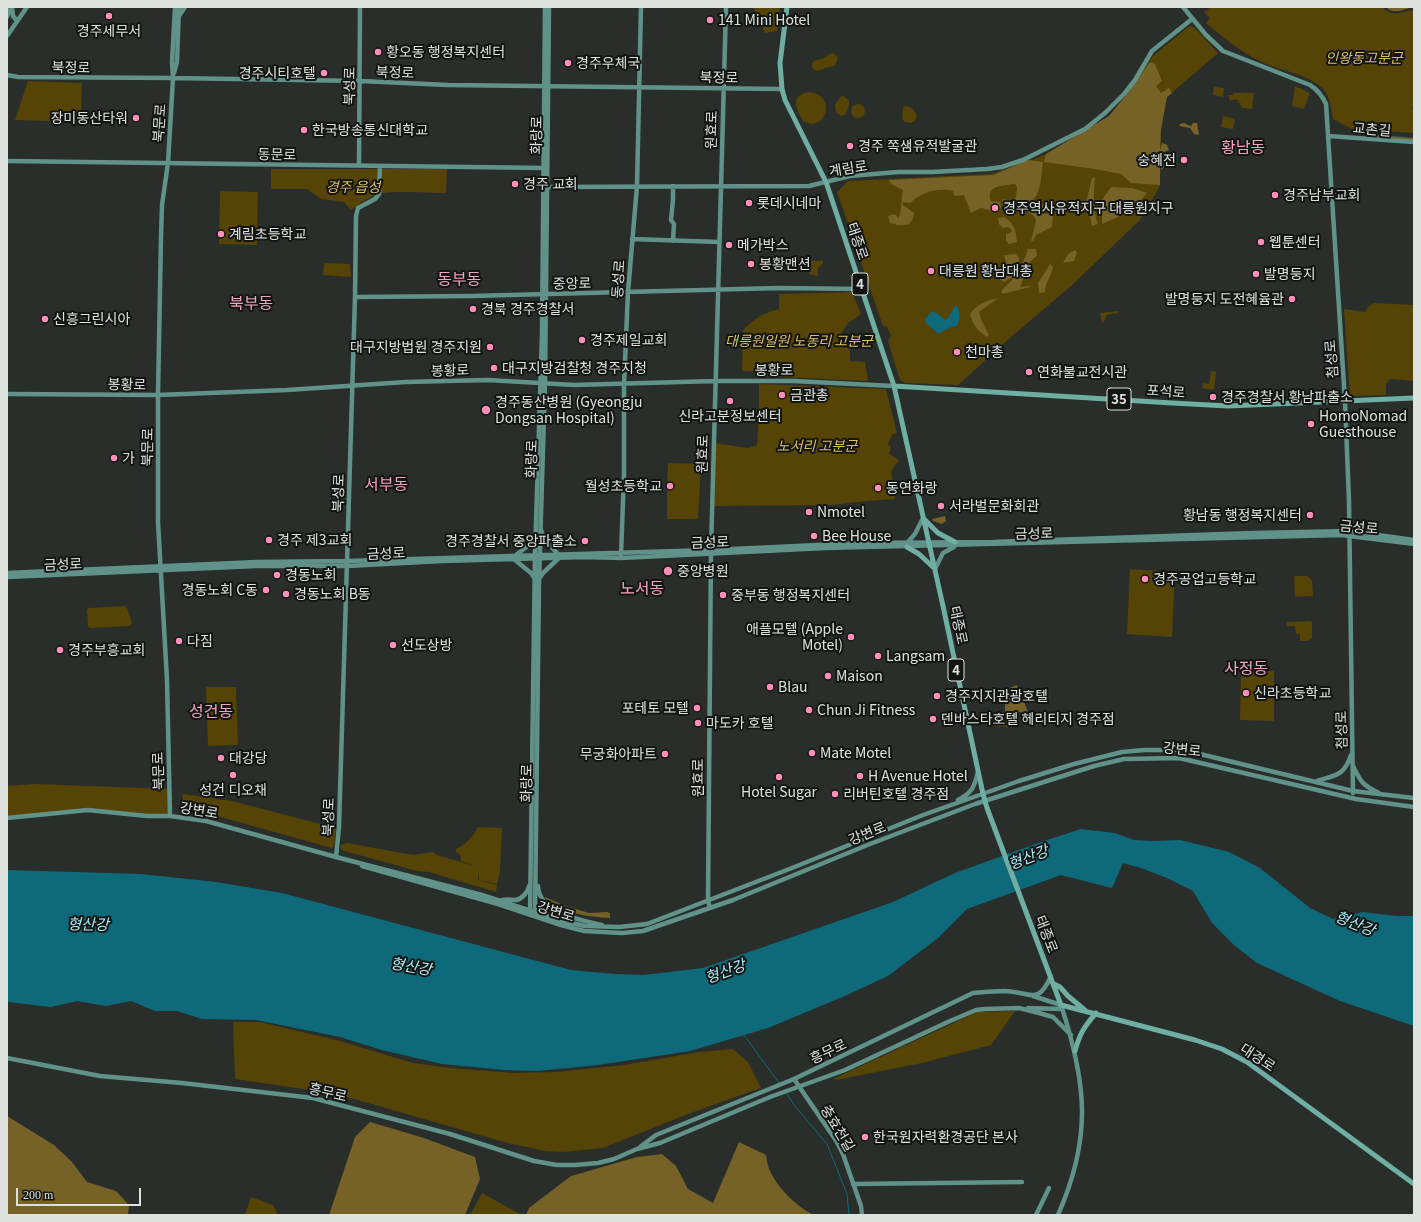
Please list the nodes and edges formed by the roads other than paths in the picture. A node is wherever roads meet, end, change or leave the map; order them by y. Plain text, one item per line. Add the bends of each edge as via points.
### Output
1 (11, 7) edge
2 (27, 7) edge
3 (171, 7) edge
4 (175, 7) edge
5 (179, 7) edge
6 (184, 7) edge
7 (360, 7) edge
8 (545, 7) edge
9 (549, 7) edge
10 (641, 7) edge
11 (726, 7) edge
12 (787, 7) edge
13 (790, 7) edge
14 (1184, 7) edge
15 (7, 17) edge
16 (177, 17) junction
17 (1192, 19) junction
18 (17, 21) junction
19 (7, 36) edge
20 (781, 67) junction
21 (7, 75) edge
22 (173, 78) junction
23 (360, 81) junction
24 (546, 85) junction
25 (639, 87) junction
26 (723, 88) junction
27 (782, 89) junction
28 (1328, 136) junction
29 (1414, 142) edge
30 (7, 161) edge
31 (168, 163) junction
32 (359, 166) junction
33 (380, 166) junction
34 (545, 168) junction
35 (826, 182) junction
36 (721, 185) junction
37 (637, 186) junction
38 (673, 186) junction
39 (546, 187) junction
40 (632, 239) junction
41 (673, 241) junction
42 (719, 242) junction
43 (862, 288) junction
44 (718, 289) junction
45 (628, 292) junction
46 (544, 294) junction
47 (355, 297) junction
48 (716, 381) junction
49 (543, 383) junction
50 (624, 384) junction
51 (894, 386) junction
52 (352, 387) junction
53 (7, 394) edge
54 (158, 396) junction
55 (1414, 398) edge
56 (1345, 401) junction
57 (923, 518) junction
58 (538, 527) junction
59 (1349, 533) junction
60 (1414, 540) edge
61 (930, 544) junction
62 (955, 544) junction
63 (1414, 544) edge
64 (907, 545) junction
65 (710, 552) junction
66 (621, 555) junction
67 (559, 556) junction
68 (537, 557) junction
69 (515, 558) junction
70 (347, 564) junction
71 (160, 569) junction
72 (935, 569) junction
73 (7, 573) edge
74 (7, 577) edge
75 (537, 580) junction
76 (1122, 752) junction
77 (1352, 752) junction
78 (1204, 755) junction
79 (1124, 759) junction
80 (1202, 762) junction
81 (1353, 764) junction
82 (978, 771) junction
83 (1316, 782) junction
84 (535, 784) junction
85 (1353, 790) junction
86 (983, 794) junction
87 (1383, 795) junction
88 (1353, 798) junction
89 (1414, 798) edge
90 (985, 801) junction
91 (952, 805) junction
92 (1414, 808) edge
93 (170, 816) junction
94 (7, 818) edge
95 (336, 857) junction
96 (536, 871) junction
97 (531, 876) junction
98 (500, 900) junction
99 (708, 901) junction
100 (710, 908) junction
101 (533, 913) junction
102 (609, 927) junction
103 (619, 927) junction
104 (619, 933) junction
105 (1051, 976) junction
106 (1054, 984) junction
107 (1032, 996) junction
108 (1063, 1007) junction
109 (1019, 1008) junction
110 (1087, 1011) junction
111 (1096, 1013) junction
112 (1071, 1035) junction
113 (1075, 1051) junction
114 (7, 1058) edge
115 (794, 1079) junction
116 (798, 1086) junction
117 (637, 1149) junction
118 (1022, 1182) dead end
119 (853, 1184) junction
120 (1414, 1184) edge
121 (1049, 1188) dead end
122 (862, 1215) edge
123 (1036, 1215) edge
124 (1058, 1215) edge

1 - 15 street
1 - 18 street
2 - 18 street
3 - 16 street
4 - 16 street, 북문로
5 - 16 street, 북문로
6 - 16 street
7 - 23 street, 북성로
8 - 24 street, 화랑로
9 - 24 street, 화랑로
10 - 25 street, 동성로
11 - 26 street, 원효로
12 - 20 main road, 태종로 / 4
13 - 20 main road, 태종로 / 4
14 - 17 street, 첨성로
16 - 22 street, 북문로 via 172,62
17 - 28 street, 첨성로 via 1223,51 1317,89 1326,104
17 - 35 street, 계림로 via 1152,51 1135,80 1105,113 1085,129 1023,160 987,169 898,172 850,176
18 - 19 street
20 - 27 main road, 태종로 / 4
21 - 22 street, 북정로
22 - 23 street, 북정로
22 - 31 street, 북문로
23 - 24 street, 북정로 via 448,85
23 - 32 street, 북성로
24 - 25 street, 북정로
24 - 34 street, 화랑로
25 - 26 street, 북정로
25 - 37 street, 동성로
26 - 27 street, 북정로
26 - 36 street, 원효로
27 - 35 main road, 태종로 / 4 via 789,111
28 - 29 street, 교촌길
28 - 56 street, 첨성로
30 - 31 street, 동문로
31 - 32 street, 동문로
31 - 54 street, 북문로 via 162,205
32 - 33 street, 동문로
33 - 34 street, 동문로
33 - 47 street, 북성로 via 378,194 375,199 356,211
34 - 39 street, 화랑로
34 - 46 street, 화랑로
35 - 36 street, 계림로 via 809,186
35 - 43 main road, 태종로 / 4
36 - 38 street, 계림로
36 - 42 street, 원효로
37 - 38 street, 계림로
37 - 39 street, 계림로
37 - 40 street, 동성로
38 - 41 street
39 - 46 street, 화랑로
40 - 41 street
40 - 45 street, 동성로
41 - 42 street
42 - 44 street, 원효로
43 - 44 street, 중앙로
43 - 51 main road, 태종로 / 4
44 - 45 street, 중앙로
44 - 48 street, 원효로
45 - 46 street, 중앙로
45 - 50 street, 동성로
46 - 47 street, 중앙로
46 - 49 street, 화랑로
47 - 52 street, 북성로
48 - 50 street, 봉황로
48 - 51 street, 봉황로 via 804,381
48 - 65 street, 원효로
49 - 50 street, 봉황로
49 - 52 street, 봉황로 via 472,380
49 - 58 street, 화랑로
50 - 66 street, 동성로
51 - 56 main road, 포석로 / 35 via 1228,406
51 - 57 main road, 태종로 / 4
52 - 54 street, 봉황로
52 - 70 street, 북성로
53 - 54 street, 봉황로
54 - 71 street, 북문로
55 - 56 main road, 포석로 / 35
56 - 59 street, 첨성로
57 - 61 main road, 태종로 / 4
57 - 62 main road via 938,533
57 - 64 street
58 - 67 street via 544,539
58 - 68 street, 화랑로
58 - 69 street via 529,545
59 - 60 street, 금성로
59 - 62 street, 금성로
59 - 63 street, 금성로
59 - 77 street, 첨성로
61 - 62 street, 금성로
61 - 64 street, 금성로
61 - 72 main road, 태종로 / 4
62 - 72 street via 943,553
64 - 65 street, 금성로
64 - 72 main road
65 - 66 street, 금성로
65 - 99 street, 원효로
66 - 67 street, 금성로
67 - 68 street, 금성로
67 - 75 street
68 - 69 street, 금성로
68 - 75 street, 화랑로
69 - 70 street, 금성로
69 - 70 street, 금성로 via 450,557
69 - 75 street
70 - 71 street, 금성로 via 258,562
70 - 95 street, 북성로 via 339,833
71 - 73 street, 금성로
71 - 74 street, 금성로
71 - 93 street, 북문로 via 166,667
72 - 82 main road, 태종로 / 4
75 - 84 street, 화랑로
76 - 78 street, 강변로 via 1180,750
76 - 79 street
76 - 86 street, 강변로 via 1074,764
77 - 81 street, 첨성로
77 - 83 street via 1347,766 1332,778
78 - 80 street
78 - 83 street, 강변로
79 - 80 street, 강변로 via 1179,758
79 - 90 street, 강변로 via 1087,768
80 - 88 street, 강변로
81 - 85 street, 첨성로
81 - 87 street via 1366,787
82 - 86 main road, 태종로 / 4
82 - 91 street via 973,789
83 - 85 street, 강변로
84 - 96 street, 화랑로
84 - 97 street, 화랑로
85 - 87 street, 강변로
85 - 88 street, 첨성로
86 - 90 main road, 태종로 / 4
86 - 91 street, 강변로
87 - 89 street, 강변로
88 - 92 street, 강변로
90 - 100 street, 강변로
90 - 105 main road, 태종로 / 4
91 - 99 street, 강변로
93 - 94 street, 강변로 via 88,810
93 - 95 street, 강변로 via 206,821
95 - 98 street, 강변로
95 - 101 street, 강변로 via 342,861
96 - 101 street, 화랑로
96 - 102 street via 540,898 550,907 572,918
97 - 98 street via 529,889 523,897
97 - 101 street, 화랑로
98 - 101 street, 강변로
99 - 100 street, 원효로
99 - 103 street, 강변로 via 647,924
100 - 104 street, 강변로 via 643,931
101 - 102 street, 강변로 via 585,926
101 - 104 street, 강변로 via 584,931
102 - 103 street, 강변로
103 - 104 street
105 - 106 main road, 태종로 / 4
105 - 107 street via 1046,988
106 - 108 main road, 태종로 / 4
106 - 110 main road
107 - 108 street, 흥무로
107 - 115 street, 흥무로 via 1004,991 973,993
108 - 109 street, 흥무로
108 - 110 main road, 대경로
108 - 112 street, 태종로
109 - 112 street, 흥무로 via 1053,1017
109 - 116 street, 흥무로 via 985,1009 965,1014 845,1070
110 - 111 main road, 대경로
111 - 113 main road via 1079,1036
111 - 120 main road, 대경로 via 1195,1040 1247,1062
112 - 113 street, 태종로
113 - 124 street, 태종로 via 1083,1110 1081,1135 1076,1164
114 - 117 street, 흥무로 via 100,1076 313,1098 450,1134 545,1164 598,1163
115 - 116 street, 충효천길
115 - 117 street, 흥무로 via 656,1135
116 - 117 street, 흥무로 via 660,1143
116 - 119 street, 충효천길 via 837,1142
118 - 119 street
119 - 122 street, 충효천길
121 - 123 street

